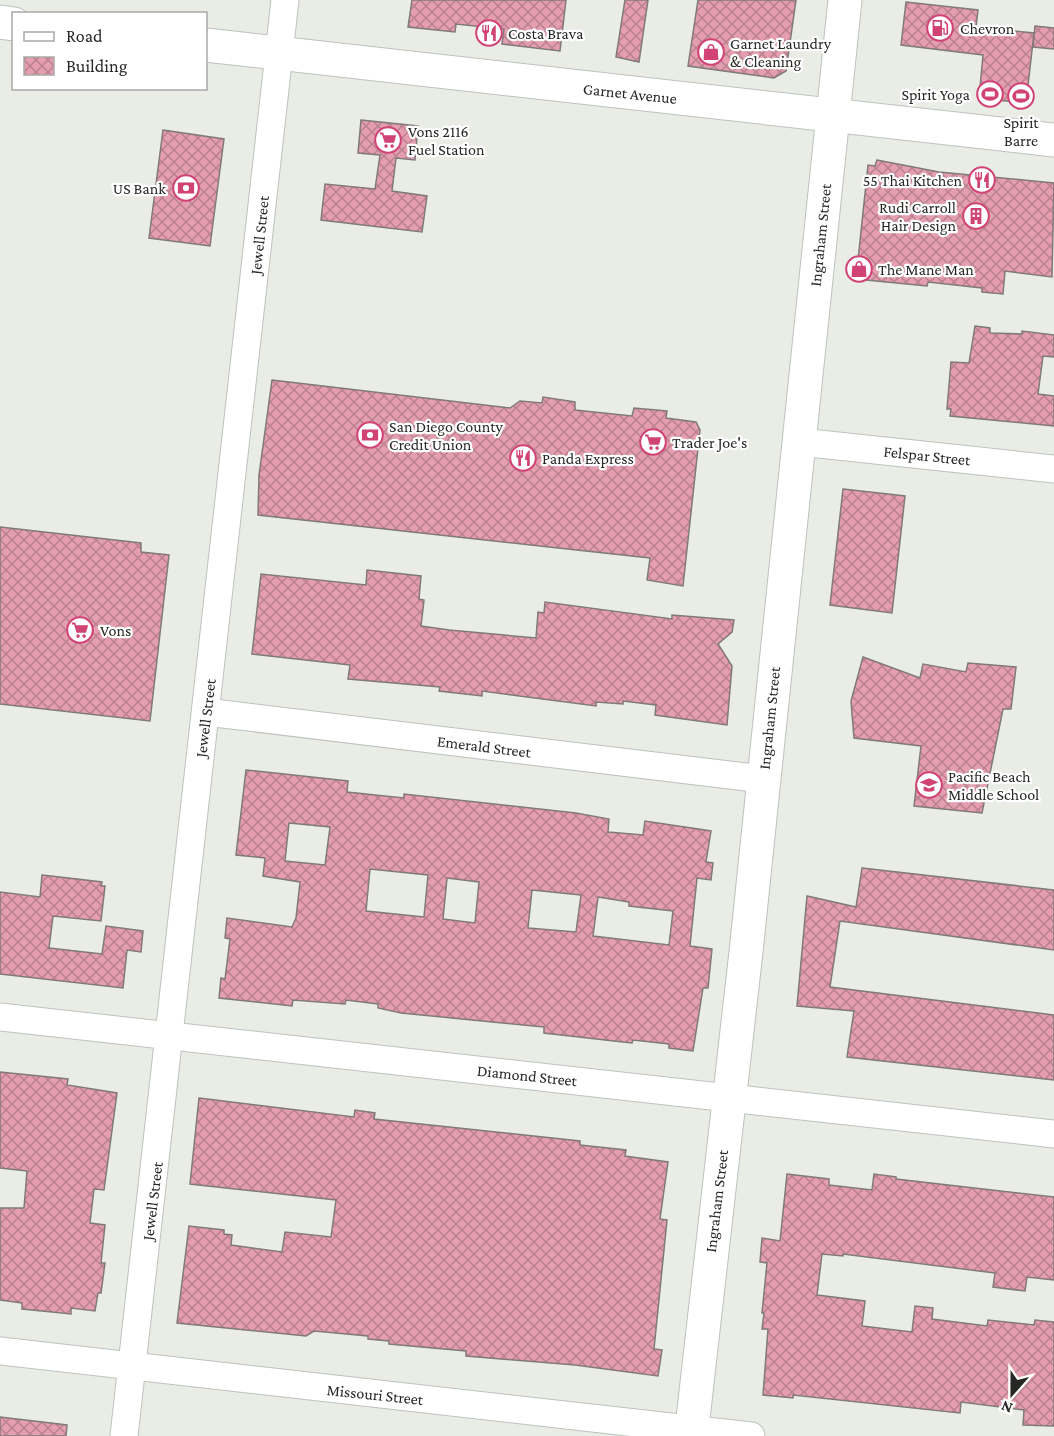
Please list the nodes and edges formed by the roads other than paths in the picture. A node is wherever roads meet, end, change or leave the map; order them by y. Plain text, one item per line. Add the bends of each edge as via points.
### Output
1 (285, 0) edge
2 (845, 0) edge
3 (207, 45) edge
4 (278, 54) junction
5 (833, 116) junction
6 (1054, 140) edge
7 (800, 442) junction
8 (1054, 468) edge
9 (206, 712) junction
10 (763, 779) junction
11 (0, 1017) edge
12 (172, 1036) junction
13 (729, 1097) junction
14 (1054, 1134) edge
15 (0, 1351) edge
16 (132, 1366) junction
17 (691, 1433) edge
18 (124, 1436) edge
19 (751, 1436) edge

1 - 4 street, Jewell Street
2 - 5 main road, Ingraham Street
3 - 4 main road, Garnet Avenue
4 - 5 main road, Garnet Avenue
4 - 9 street, Jewell Street
5 - 6 main road, Garnet Avenue
5 - 7 main road, Ingraham Street
7 - 8 street, Felspar Street
7 - 10 main road, Ingraham Street
9 - 10 street, Emerald Street
9 - 12 street, Jewell Street
10 - 13 main road, Ingraham Street
11 - 12 street, Diamond Street
12 - 13 street, Diamond Street
12 - 16 street, Jewell Street
13 - 14 street, Diamond Street
13 - 17 main road, Ingraham Street
15 - 16 street, Missouri Street
16 - 17 street, Missouri Street
16 - 18 street, Jewell Street
17 - 19 street, Missouri Street

